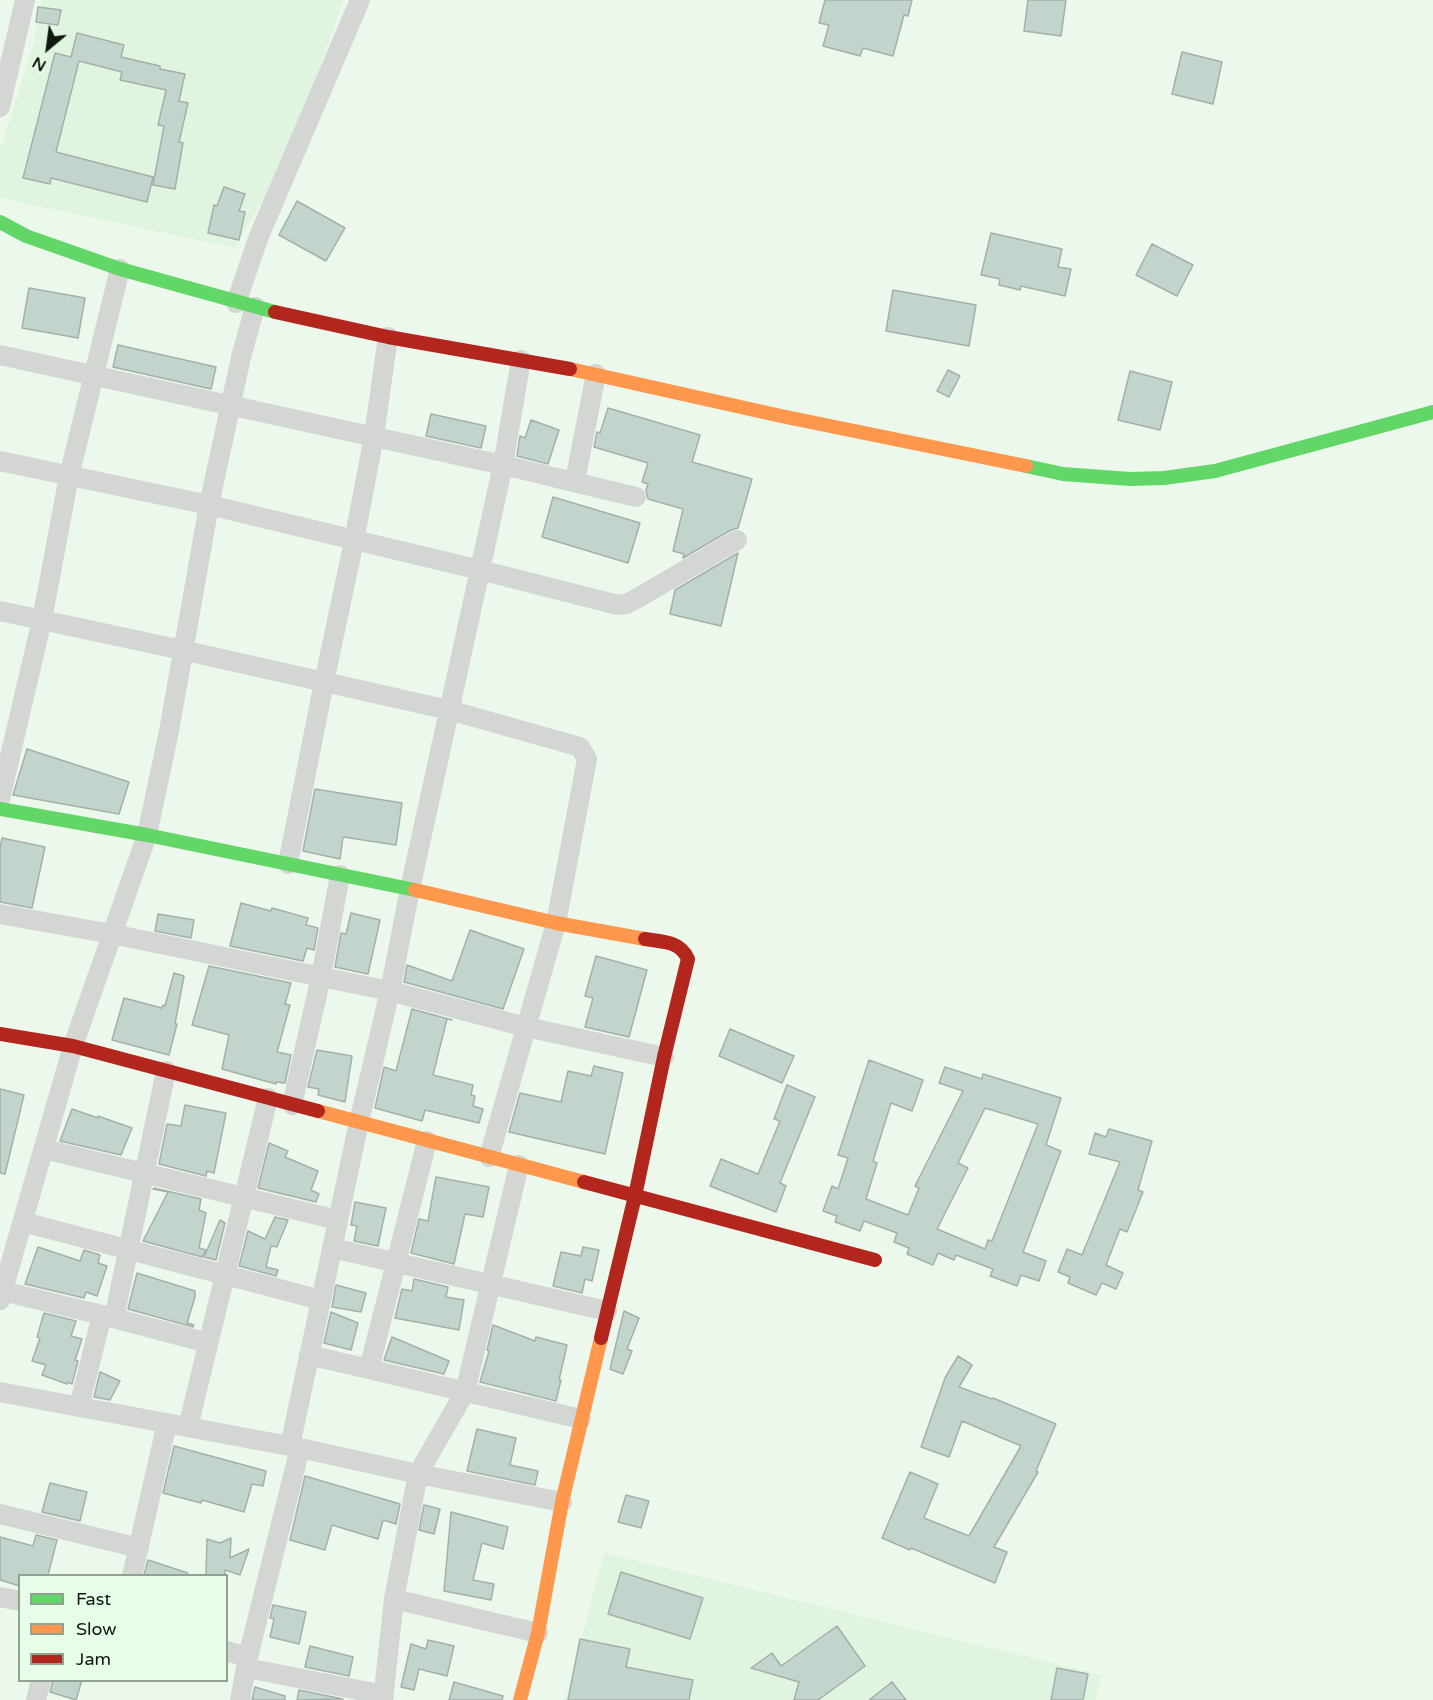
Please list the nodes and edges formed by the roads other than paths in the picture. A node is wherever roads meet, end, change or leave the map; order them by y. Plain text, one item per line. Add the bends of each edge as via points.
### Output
1 (25, 0) edge
2 (360, 0) edge
3 (8, 32) edge
4 (0, 107) edge
5 (0, 222) edge
6 (120, 269) junction
7 (246, 305) junction
8 (388, 337) junction
9 (0, 355) edge
10 (521, 360) junction
11 (596, 374) junction
12 (93, 375) junction
13 (231, 405) junction
14 (1433, 412) edge
15 (374, 436) junction
16 (0, 461) edge
17 (503, 465) junction
18 (69, 476) junction
19 (575, 481) junction
20 (636, 497) dead end
21 (209, 506) junction
22 (737, 540) dead end
23 (354, 541) junction
24 (480, 570) junction
25 (0, 611) edge
26 (42, 620) junction
27 (182, 650) junction
28 (324, 682) junction
29 (449, 710) junction
30 (0, 799) edge
31 (0, 808) edge
32 (147, 836) junction
33 (288, 864) junction
34 (340, 875) junction
35 (410, 889) junction
36 (0, 914) edge
37 (556, 923) junction
38 (112, 934) junction
39 (321, 977) junction
40 (390, 991) junction
41 (526, 1027) junction
42 (0, 1034) edge
43 (73, 1046) junction
44 (664, 1057) junction
45 (166, 1071) junction
46 (268, 1098) junction
47 (292, 1105) junction
48 (359, 1122) junction
49 (427, 1141) junction
50 (44, 1149) junction
51 (489, 1157) junction
52 (519, 1165) junction
53 (145, 1173) junction
54 (635, 1196) junction
55 (244, 1197) junction
56 (338, 1220) junction
57 (22, 1222) junction
58 (332, 1248) junction
59 (129, 1249) junction
60 (875, 1260) dead end
61 (396, 1262) junction
62 (225, 1274) junction
63 (490, 1284) junction
64 (2, 1286) edge
65 (321, 1300) junction
66 (607, 1311) junction
67 (108, 1316) junction
68 (208, 1343) junction
69 (309, 1355) junction
70 (369, 1369) junction
71 (0, 1392) edge
72 (465, 1392) junction
73 (80, 1407) junction
74 (581, 1419) junction
75 (167, 1423) junction
76 (188, 1427) junction
77 (295, 1447) junction
78 (418, 1474) junction
79 (561, 1502) junction
80 (0, 1514) edge
81 (139, 1548) junction
82 (132, 1574) edge
83 (0, 1597) edge
84 (394, 1599) junction
85 (18, 1601) edge
86 (538, 1633) junction
87 (228, 1652) edge
88 (248, 1662) junction
89 (40, 1682) edge
90 (383, 1697) edge
91 (36, 1700) edge
92 (240, 1700) edge
93 (520, 1700) edge

1 - 3 street
2 - 7 street via 259,236
3 - 4 street
5 - 6 street via 26,236
6 - 7 street
6 - 12 street
7 - 8 street
7 - 13 street
8 - 10 street
8 - 15 street
9 - 12 street
10 - 11 street
10 - 17 street
11 - 14 street via 1063,474 1130,480 1215,471
11 - 19 street
12 - 13 street
12 - 18 street
13 - 15 street
13 - 21 street
15 - 17 street
15 - 23 street
16 - 18 street
17 - 19 street
17 - 24 street
18 - 21 street
18 - 26 street
19 - 20 street
21 - 23 street
21 - 27 street
22 - 24 street via 626,604
23 - 24 street
23 - 28 street
24 - 29 street
25 - 26 street
26 - 27 street
26 - 30 street
27 - 28 street
27 - 32 street
28 - 29 street
28 - 33 street
29 - 35 street
29 - 37 street via 575,744 583,751 587,759
31 - 32 street
32 - 33 street
32 - 38 street
33 - 34 street
34 - 35 street
34 - 39 street
35 - 37 street
35 - 40 street
36 - 38 street
37 - 41 street
37 - 44 street via 674,944 686,953 688,959
38 - 39 street
38 - 43 street
39 - 40 street
39 - 47 street
40 - 41 street
40 - 48 street
41 - 44 street
41 - 51 street
42 - 43 street
43 - 45 street
43 - 50 street
44 - 54 street
45 - 46 street
45 - 53 street
46 - 47 street
46 - 55 street
47 - 48 street
48 - 49 street
48 - 56 street
49 - 51 street
49 - 61 street
50 - 53 street
50 - 57 street
51 - 52 street
52 - 54 street
52 - 63 street
53 - 55 street
53 - 59 street
54 - 60 street
54 - 66 street
55 - 56 street
55 - 62 street
56 - 58 street
57 - 59 street
57 - 64 street
58 - 61 street
58 - 65 street
59 - 62 street
59 - 67 street
61 - 63 street
61 - 70 street
62 - 65 street
62 - 68 street
63 - 66 street
63 - 72 street
64 - 67 street
65 - 69 street
66 - 74 street
67 - 68 street
67 - 73 street
68 - 76 street
69 - 70 street
69 - 77 street
70 - 72 street
71 - 73 street
72 - 74 street
72 - 78 street
73 - 75 street
74 - 79 street
75 - 76 street
75 - 81 street
76 - 77 street
77 - 78 street
77 - 88 street
78 - 79 street
78 - 84 street
79 - 86 street
80 - 81 street
81 - 82 street
83 - 85 street
84 - 86 street
84 - 90 street
86 - 93 street
87 - 88 street
88 - 90 street
88 - 92 street
89 - 91 street

